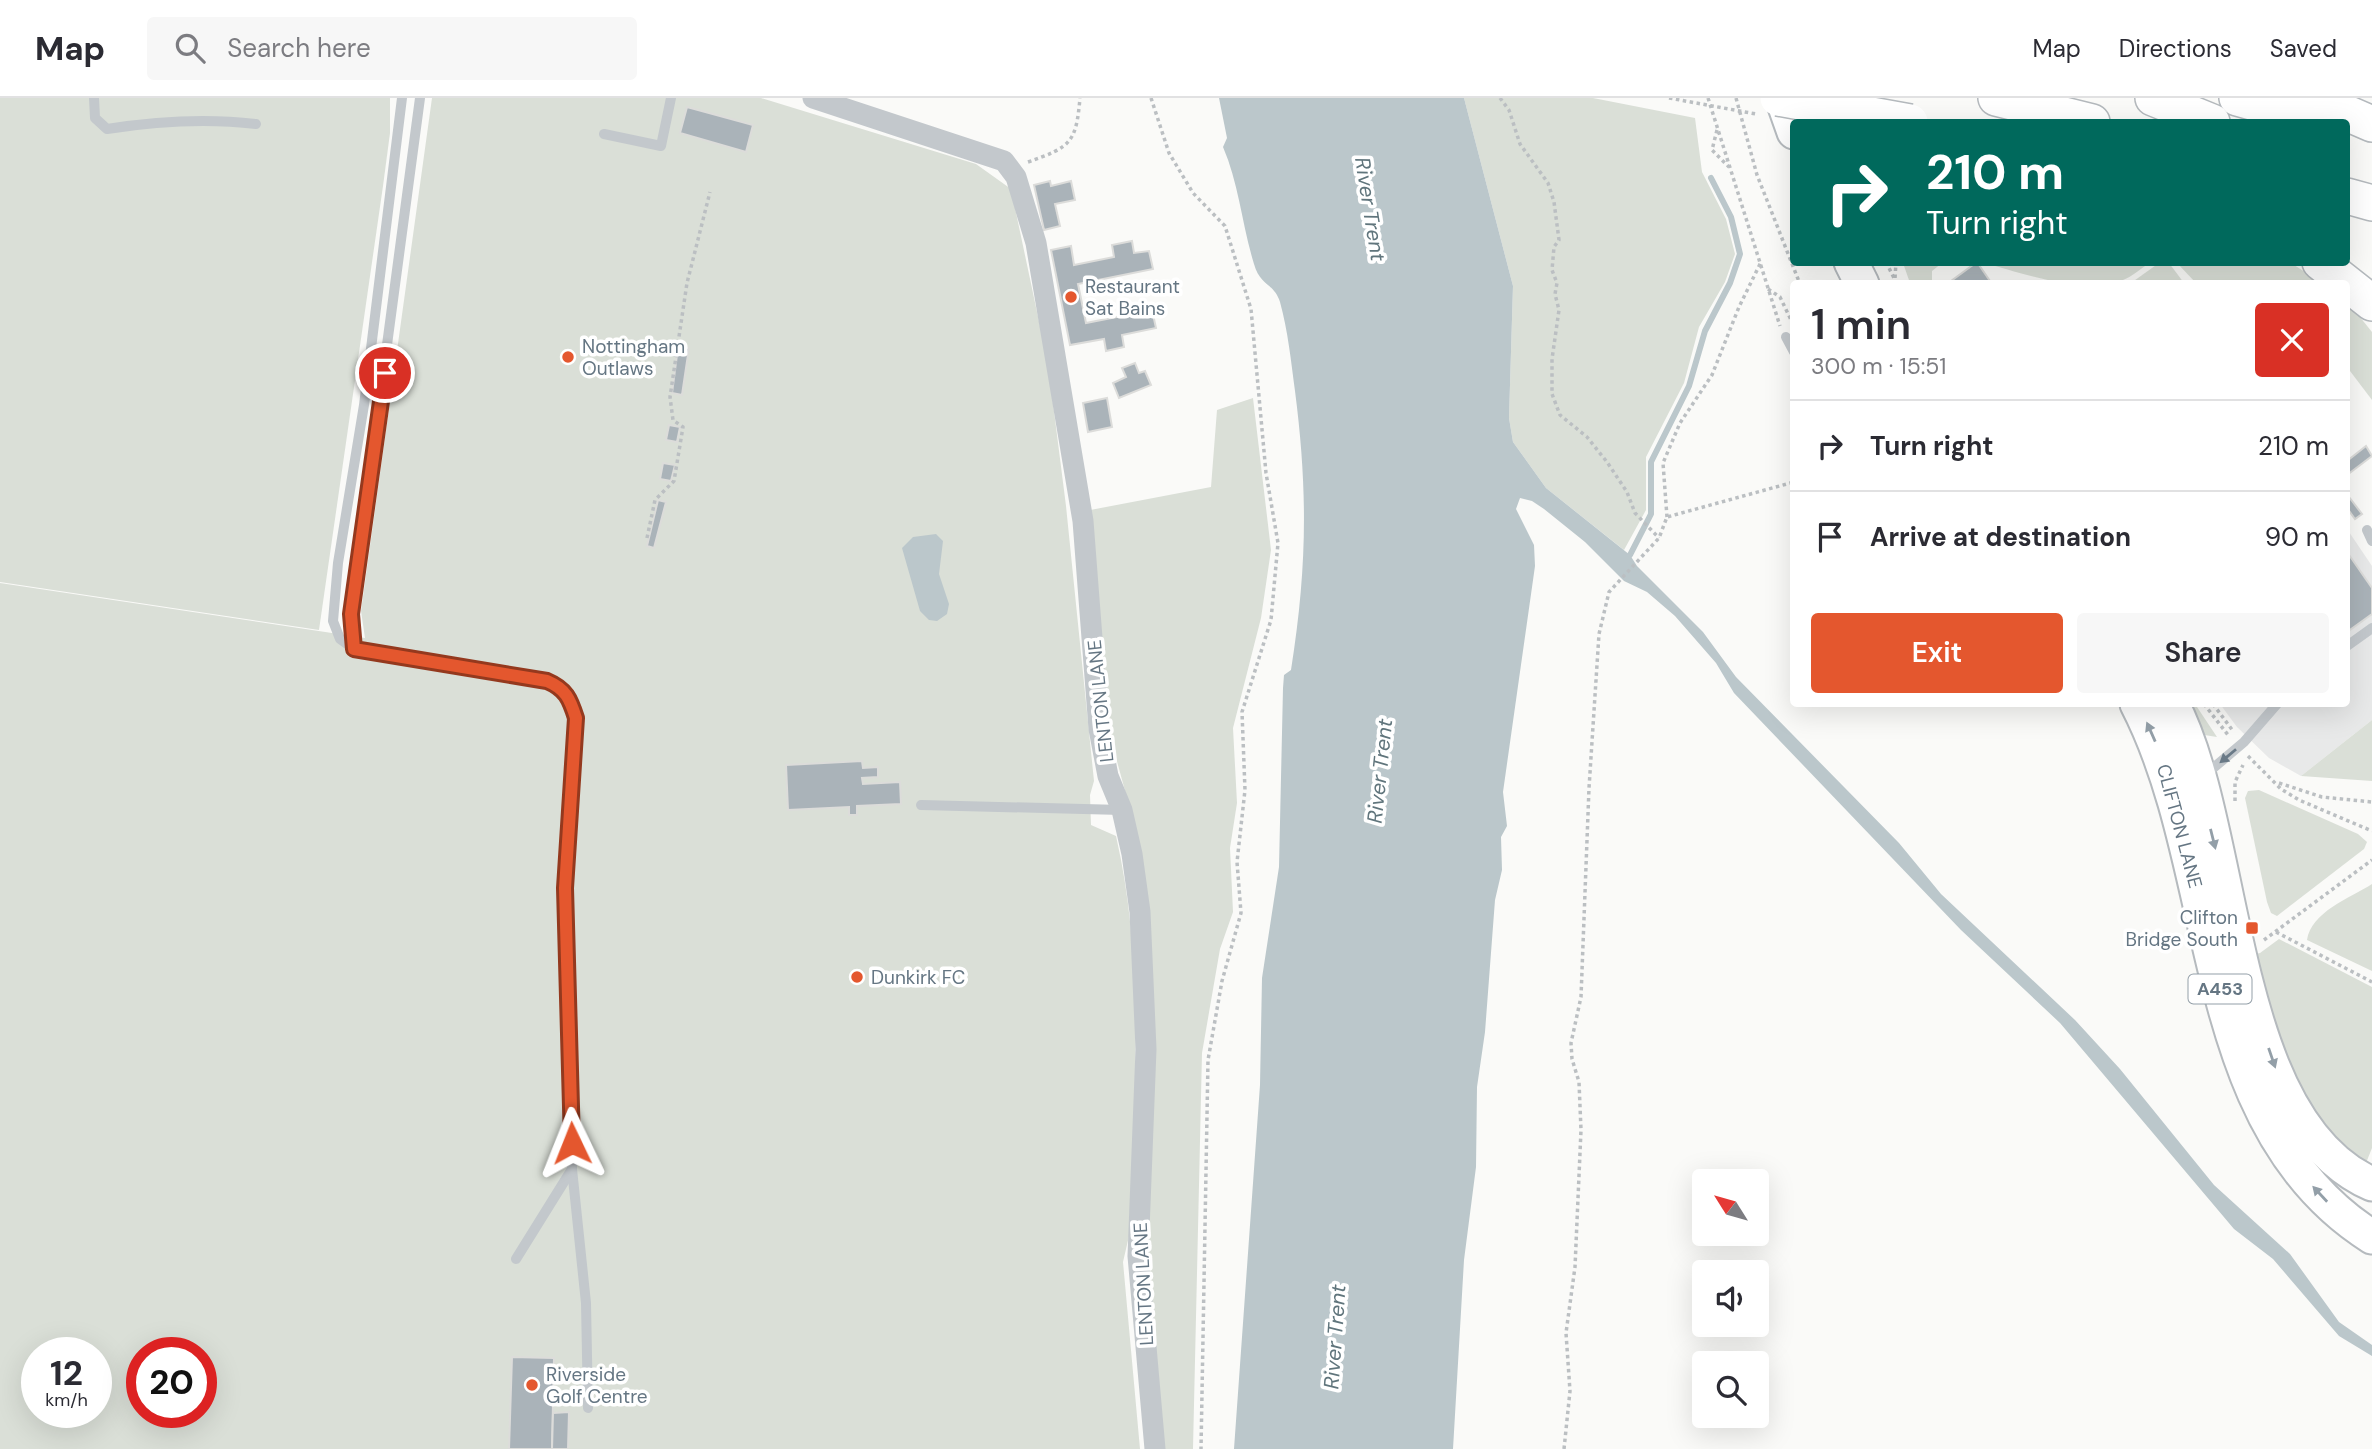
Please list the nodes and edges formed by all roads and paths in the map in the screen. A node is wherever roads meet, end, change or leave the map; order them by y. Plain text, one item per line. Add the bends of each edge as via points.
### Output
1 (94, 98) edge
2 (402, 98) edge
3 (420, 98) edge
4 (671, 98) edge
5 (813, 98) edge
6 (1080, 98) edge
7 (1151, 98) edge
8 (1500, 98) edge
9 (1669, 98) edge
10 (1708, 98) edge
11 (1736, 98) edge
12 (1996, 98) edge
13 (2153, 98) edge
14 (2237, 98) edge
15 (2312, 98) edge
16 (1773, 104) edge
17 (1887, 119) edge
18 (2080, 119) edge
19 (2205, 119) edge
20 (2312, 119) edge
21 (256, 124) dead end
22 (2372, 124) edge
23 (1718, 127) junction
24 (1790, 127) edge
25 (2350, 130) edge
26 (604, 134) dead end
27 (2372, 136) edge
28 (1012, 168) junction
29 (1730, 169) junction
30 (710, 192) dead end
31 (2350, 197) edge
32 (2372, 203) edge
33 (1790, 259) edge
34 (1761, 262) junction
35 (2325, 266) edge
36 (2343, 280) edge
37 (2350, 286) edge
38 (1768, 289) junction
39 (2372, 303) edge
40 (1790, 318) edge
41 (1786, 337) joint
42 (1790, 344) edge
43 (1790, 483) edge
44 (1667, 517) junction
45 (647, 538) dead end
46 (1659, 538) junction
47 (2372, 628) edge
48 (2350, 644) edge
49 (354, 649) junction
50 (2139, 707) edge
51 (2173, 707) edge
52 (2206, 707) edge
53 (2276, 707) edge
54 (2226, 733) dead end
55 (2250, 758) dead end
56 (2188, 789) junction
57 (2372, 802) edge
58 (921, 805) dead end
59 (2237, 809) dead end
60 (1122, 810) junction
61 (2372, 831) edge
62 (2372, 860) edge
63 (2262, 931) dead end
64 (2276, 932) junction
65 (2372, 982) edge
66 (572, 1169) junction
67 (2372, 1184) edge
68 (2372, 1237) edge
69 (516, 1259) dead end
70 (588, 1408) dead end
71 (1155, 1449) edge
72 (1201, 1449) edge
73 (1564, 1449) edge

1 - 21 lane via 95,118 107,129 172,120
2 - 49 lane via 364,405 337,575 333,621 340,639
3 - 49 lane via 351,614
4 - 26 lane via 661,146
5 - 28 street via 992,155
6 - 28 path via 1077,131 1068,144
7 - 72 path via 1169,153 1193,193 1225,226 1251,309 1266,472 1278,543 1271,620 1242,712 1245,790 1237,862 1241,912 1222,981 1208,1060
8 - 46 path via 1554,202 1559,240 1552,270 1559,310 1552,394 1560,415 1608,462 1635,513
9 - 16 path, bridge
10 - 23 path
11 - 33 path via 1757,175
12 - 18 highway
13 - 19 highway
14 - 20 highway
15 - 22 highway
16 - 17 highway, bridge
16 - 24 main road
23 - 29 path
23 - 29 path via 1712,150
25 - 27 highway
28 - 60 street, LENTON LANE via 1036,243 1071,439 1083,521 1099,729 1108,776
29 - 34 path
30 - 45 path via 687,283 670,397 673,420 683,427 674,481 655,500
31 - 32 highway
34 - 38 path
34 - 44 path via 1712,375 1680,423 1663,463
35 - 36 highway
37 - 39 highway
38 - 40 path via 1780,297
38 - 41 path
41 - 42 lane
43 - 44 path
44 - 46 path
46 - 73 path via 1610,590 1599,634 1581,997 1571,1043 1581,1130 1576,1268 1567,1323 1570,1391
47 - 48 lane
49 - 66 lane via 547,681 570,698 576,718 565,888
56 -> 50 main road, CLIFTON LANE / A453
51 - 56 main road, CLIFTON LANE / A453
52 - 54 path
53 -> 56 lane
55 - 59 path via 2235,782
56 -> 67 main road, CLIFTON LANE / A453 via 2277,1074 2298,1118 2323,1151
68 -> 56 main road, CLIFTON LANE / A453 via 2319,1195 2299,1170 2260,1106 2236,1051
57 - 61 path via 2322,797 2277,783 2298,800
58 - 60 lane
60 - 71 street, LENTON LANE via 1140,912 1146,1049 1138,1256
62 - 64 path
63 - 64 path via 2263,941
64 - 65 path
66 - 69 lane
66 - 70 lane via 586,1303

